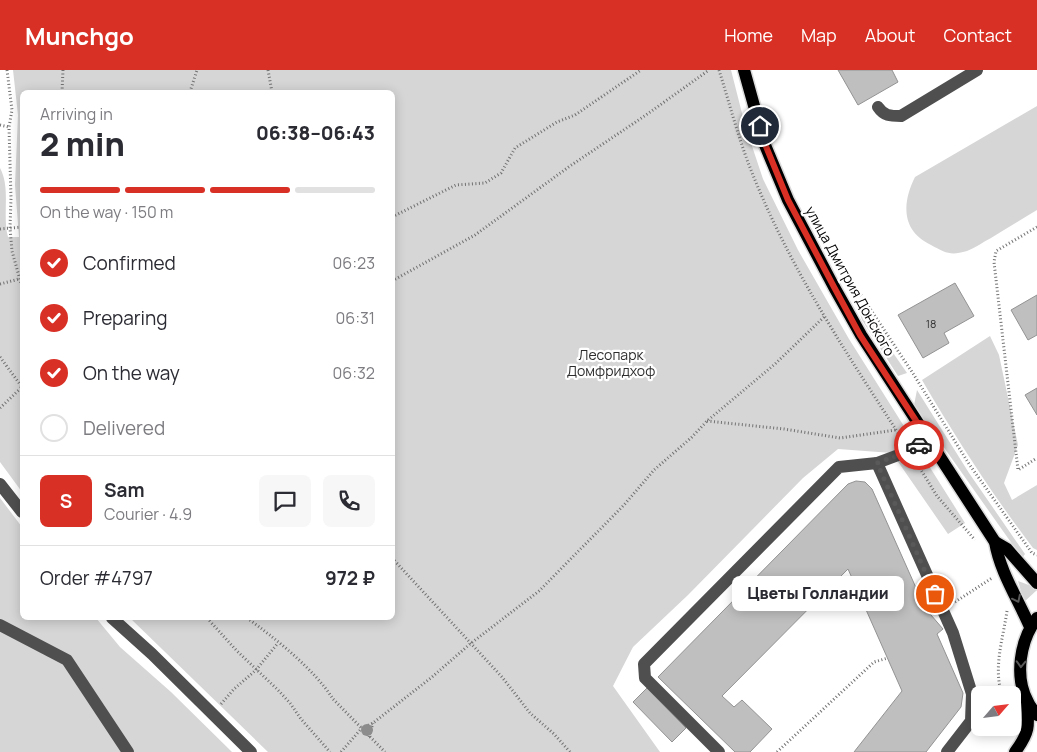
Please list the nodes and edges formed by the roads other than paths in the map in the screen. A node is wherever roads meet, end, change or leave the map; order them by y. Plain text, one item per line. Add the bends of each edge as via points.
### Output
1 (744, 70) edge
2 (977, 70) edge
3 (878, 107) dead end
4 (928, 439) junction
5 (877, 463) junction
6 (1, 489) edge
7 (20, 510) edge
8 (995, 542) junction
9 (1037, 583) edge
10 (114, 620) edge
11 (1034, 622) edge
12 (0, 625) edge
13 (1027, 702) junction
14 (1037, 715) edge
15 (128, 752) edge
16 (252, 752) edge
17 (719, 752) edge
18 (947, 752) edge
19 (1015, 752) edge

1 - 4 main road, улица Дмитрия Донского via 765,144 788,200 860,335
2 - 3 street via 900,116 882,113
4 - 5 street via 909,451
4 - 8 main road, улица Дмитрия Донского
5 - 17 street via 839,467 644,664 645,678
5 - 18 street via 953,633 972,694 971,721
6 - 7 street
8 - 9 main road, улица Дмитрия Донского via 1007,549
8 -> 11 main road, улица Дмитрия Донского via 1003,571
10 - 16 street
11 -> 13 main road, улица Дмитрия Донского via 1021,651 1020,676
12 - 15 street via 67,660
13 - 14 main road, улица Дмитрия Донского
13 - 19 main road via 1029,722 1025,738

